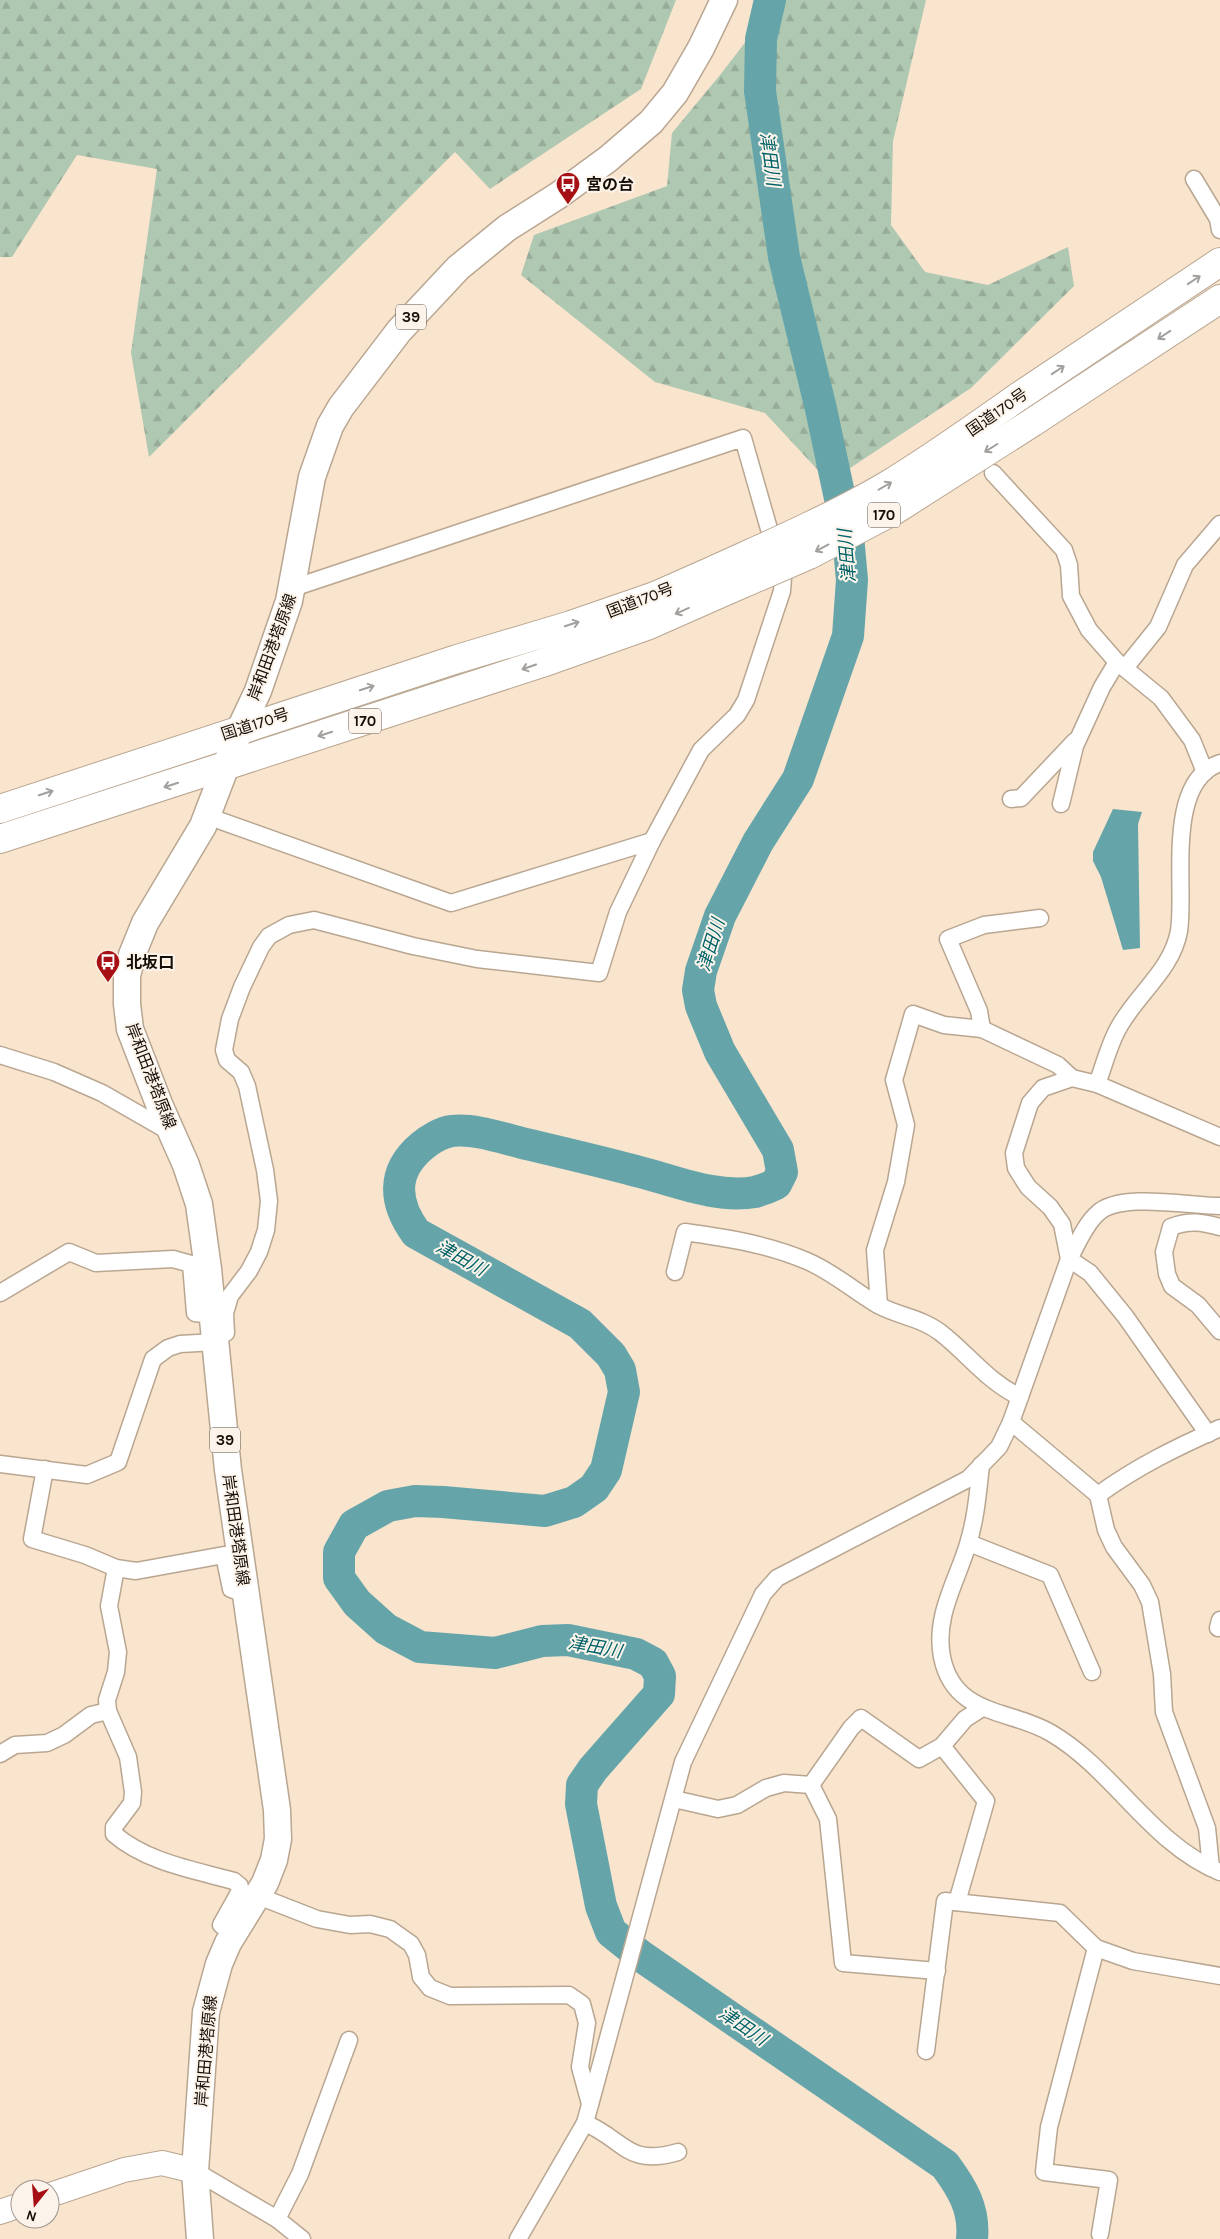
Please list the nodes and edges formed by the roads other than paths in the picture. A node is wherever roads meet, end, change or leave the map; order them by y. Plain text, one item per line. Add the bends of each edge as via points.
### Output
1 (724, 0) edge
2 (1194, 179) dead end
3 (1220, 230) edge
4 (1220, 262) edge
5 (1220, 299) edge
6 (993, 473) dead end
7 (1220, 524) edge
8 (721, 580) junction
9 (293, 588) junction
10 (1121, 665) junction
11 (240, 729) junction
12 (1080, 736) junction
13 (1220, 763) edge
14 (227, 767) junction
15 (1205, 772) junction
16 (1011, 799) dead end
17 (1061, 804) dead end
18 (0, 809) edge
19 (208, 816) junction
20 (0, 839) edge
21 (652, 840) junction
22 (1040, 918) dead end
23 (982, 1029) junction
24 (0, 1055) edge
25 (1072, 1078) junction
26 (1097, 1084) junction
27 (172, 1133) junction
28 (1220, 1137) edge
29 (1220, 1206) edge
30 (1220, 1228) edge
31 (1069, 1259) junction
32 (675, 1272) dead end
33 (0, 1293) edge
34 (879, 1305) junction
35 (213, 1315) junction
36 (1220, 1331) edge
37 (216, 1342) junction
38 (219, 1378) junction
39 (1020, 1397) junction
40 (1011, 1422) junction
41 (1214, 1431) edge
42 (0, 1464) edge
43 (981, 1465) junction
44 (45, 1469) junction
45 (1098, 1495) junction
46 (969, 1543) junction
47 (116, 1568) junction
48 (245, 1594) junction
49 (1092, 1672) dead end
50 (982, 1708) junction
51 (108, 1712) junction
52 (942, 1746) junction
53 (0, 1754) edge
54 (811, 1785) junction
55 (674, 1799) junction
56 (1215, 1870) edge
57 (258, 1896) junction
58 (957, 1902) junction
59 (234, 1934) junction
60 (1096, 1948) junction
61 (937, 1971) junction
62 (1220, 1976) edge
63 (349, 2040) dead end
64 (926, 2051) dead end
65 (590, 2104) junction
66 (585, 2123) junction
67 (678, 2152) dead end
68 (195, 2171) junction
69 (60, 2192) edge
70 (277, 2219) junction
71 (1100, 2234) dead end
72 (200, 2239) edge
73 (302, 2239) edge
74 (518, 2239) edge

1 - 9 main road, 岸和田港塔原線 / 39 via 702,48 651,122 608,159 507,228 458,268 399,331 357,384 330,426 317,459
2 - 3 street via 1218,219
8 -> 4 highway, 国道170号 / 170, bridge via 946,448
5 -> 8 highway, 国道170号 / 170, bridge via 895,510 809,555
6 - 10 street via 1064,550 1069,566 1071,596 1088,630
7 - 10 street via 1185,565 1158,627
11 -> 8 highway, 国道170号 / 170 via 655,596
8 -> 14 highway, 国道170号 / 170 via 649,625
9 - 11 main road, 岸和田港塔原線 / 39 via 276,645
9 - 21 street via 744,438 784,578 782,591 746,700 737,715 701,750
10 - 12 street via 1102,687
10 - 15 street via 1161,698 1176,717 1192,740
11 - 14 main road, 岸和田港塔原線 / 39
18 -> 11 highway, 国道170号 / 170
12 - 16 street via 1022,798
12 - 17 street
13 - 15 street
14 - 19 main road, 岸和田港塔原線 / 39
14 -> 20 highway, 国道170号 / 170
15 - 26 street via 1194,786 1179,840 1179,930 1173,950 1118,1027
19 - 21 street via 451,903
19 - 27 main road, 岸和田港塔原線 / 39 via 145,923 127,976 130,1029
21 - 38 street via 618,912 600,973 477,959 314,920 288,925 269,936 242,987 230,1019 224,1050 247,1086 266,1170 268,1206 266,1230 259,1252 230,1296 225,1313 228,1365
22 - 23 street via 984,924 948,939 979,1011
23 - 25 street via 1058,1065
23 - 34 street via 944,1025 913,1014 894,1080 906,1125 896,1182 875,1250
24 - 27 street via 54,1072 102,1093
25 - 26 street
25 - 31 street via 1043,1088 1030,1103 1014,1153 1016,1168 1028,1187 1050,1207 1062,1224
26 - 28 street
27 - 35 main road, 岸和田港塔原線 / 39 via 199,1204
29 - 31 street via 1140,1200 1116,1204 1098,1212
30 - 36 street via 1185,1221 1171,1227 1164,1252 1172,1286 1198,1305
31 - 39 street
31 - 41 street via 1090,1273
32 - 34 street via 685,1232 749,1241 808,1261
33 - 35 street via 69,1252 96,1263 173,1259 191,1264 196,1314
34 - 39 street via 940,1332 1003,1389
35 - 37 main road, 岸和田港塔原線 / 39
37 - 38 main road, 岸和田港塔原線 / 39
37 - 44 street via 180,1344 153,1359 118,1462 87,1476
38 - 48 main road, 岸和田港塔原線 / 39
39 - 40 street
40 - 43 street via 999,1447
40 - 45 street
41 - 45 street via 1125,1475
42 - 44 street
43 - 46 street
43 - 55 street via 968,1479 777,1578 763,1594 683,1762
44 - 47 street via 32,1539
45 - 56 street via 1114,1548 1142,1585 1150,1602 1162,1674 1164,1712 1207,1828
46 - 49 street via 1050,1575
46 - 50 street via 946,1604 941,1630 942,1657 949,1678 965,1696
47 - 48 street via 136,1571 224,1555 231,1590
47 - 51 street via 108,1606 118,1652 116,1672 107,1700
48 - 57 main road, 岸和田港塔原線 / 39 via 277,1810 278,1839 274,1860
50 - 52 street via 965,1719
50 - 56 street via 1050,1732 1080,1755 1156,1828
51 - 53 street via 91,1715 47,1743 15,1745
51 - 59 street via 128,1757 134,1792 132,1803 114,1827 114,1834 124,1843 170,1864 234,1881 240,1886 221,1925
52 - 54 street via 920,1759 861,1718
52 - 58 street via 986,1801
54 - 55 street via 784,1783 766,1788 737,1805 718,1809
54 - 61 street via 828,1820 843,1963
55 - 65 street
57 - 59 main road, 岸和田港塔原線 / 39
57 - 65 street via 318,1919 390,1929 411,1944 422,1977 430,1988 450,1996 569,1995 582,2004 587,2023 580,2067
58 - 60 street via 1060,1913
58 - 61 street via 945,1901
59 - 68 main road, 岸和田港塔原線 / 39 via 219,1964 206,2012
60 - 62 street via 1133,1961
60 - 71 street via 1049,2127 1044,2172 1108,2180
61 - 64 street
63 - 70 street via 300,2174
65 - 66 street
66 - 67 street via 623,2149 641,2157 661,2157
66 - 74 street
68 - 69 street via 162,2163 124,2170
68 - 70 street
68 - 72 main road, 岸和田港塔原線 / 39
70 - 73 street

